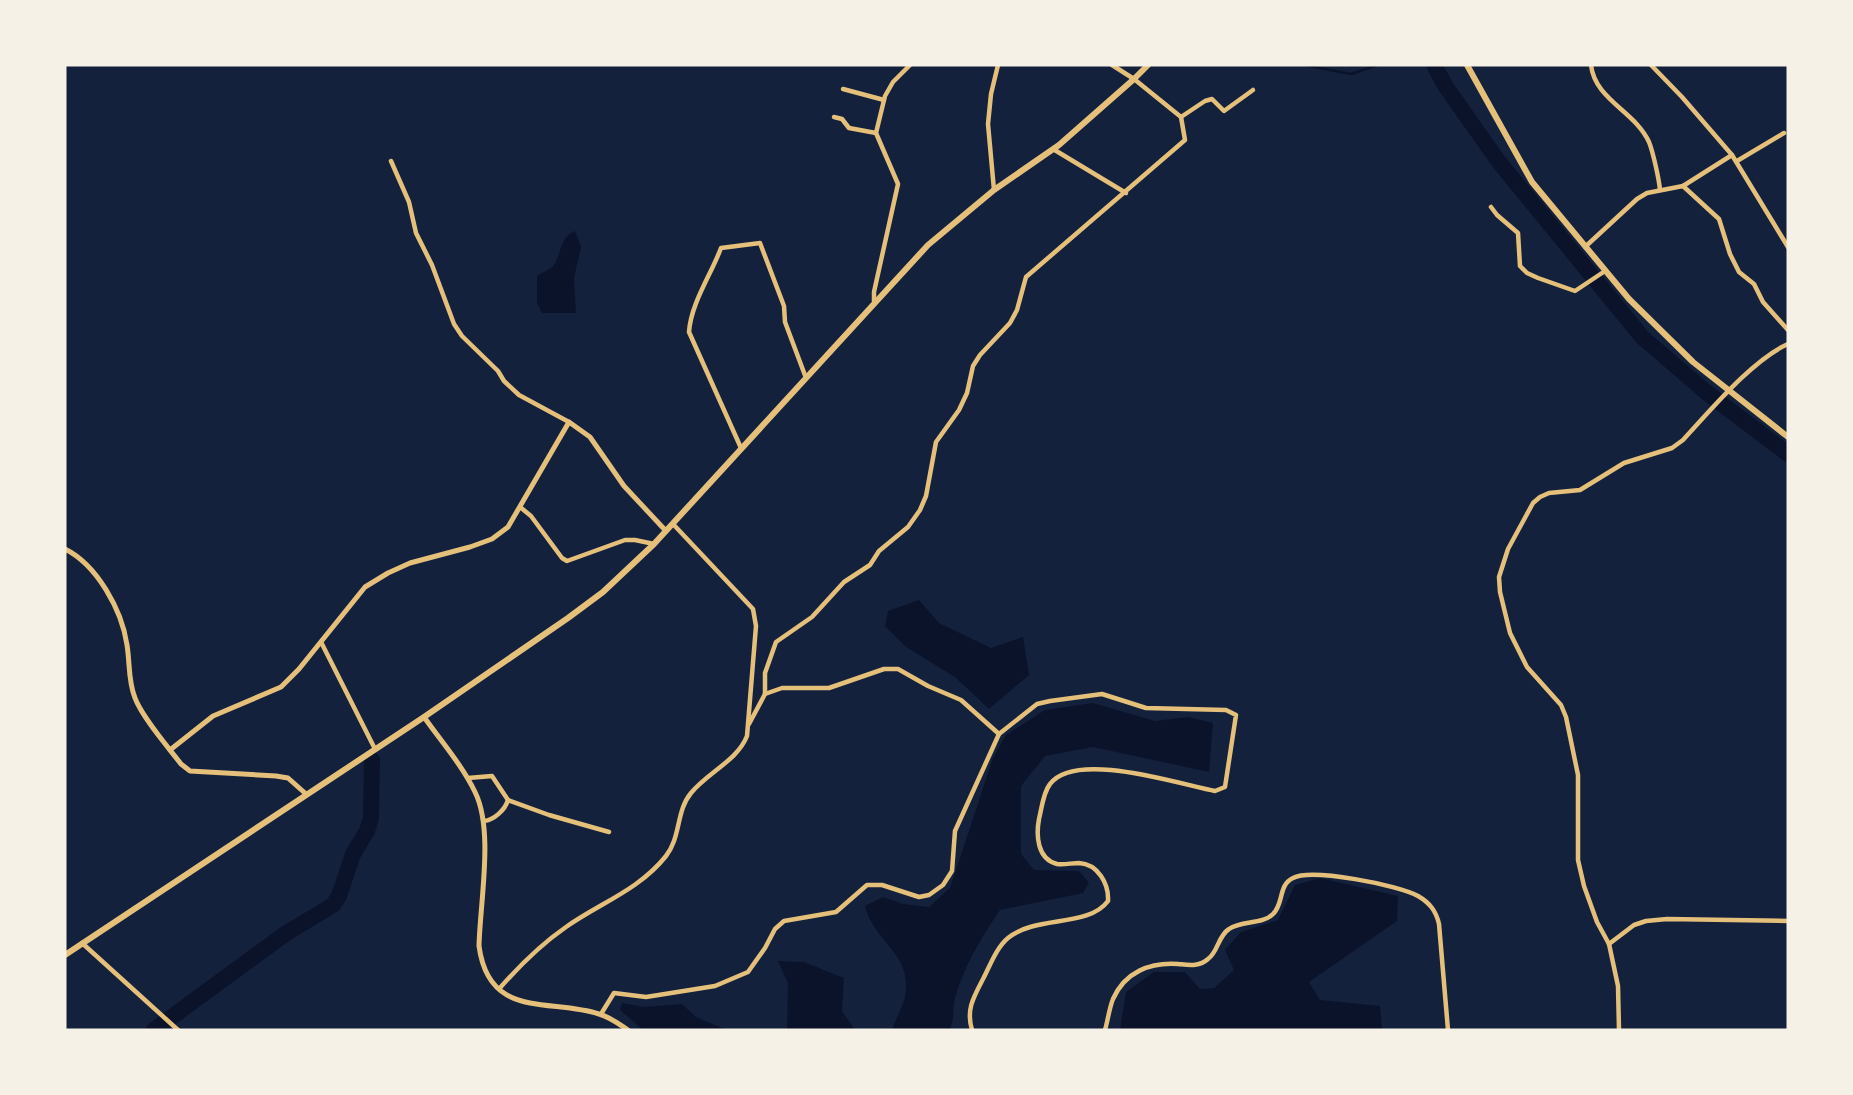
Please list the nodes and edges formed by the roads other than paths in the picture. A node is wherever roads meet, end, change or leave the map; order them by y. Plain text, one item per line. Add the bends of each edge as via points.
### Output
1 (910, 65) edge
2 (998, 65) edge
3 (1112, 65) edge
4 (1148, 65) edge
5 (1467, 65) edge
6 (1591, 65) edge
7 (1651, 65) edge
8 (1135, 79) junction
9 (843, 89) dead end
10 (1253, 90) dead end
11 (884, 100) junction
12 (834, 117) dead end
13 (1181, 117) junction
14 (876, 133) junction
15 (1784, 133) dead end
16 (1053, 149) junction
17 (1732, 155) junction
18 (391, 161) dead end
19 (1737, 161) junction
20 (1683, 186) junction
21 (994, 190) junction
22 (1660, 190) junction
23 (1126, 193) junction
24 (1492, 207) dead end
25 (1585, 247) junction
26 (1788, 247) edge
27 (1605, 271) junction
28 (874, 301) junction
29 (1788, 330) edge
30 (1788, 344) edge
31 (806, 378) junction
32 (1730, 392) junction
33 (569, 422) junction
34 (1788, 437) edge
35 (741, 448) junction
36 (520, 508) junction
37 (673, 524) junction
38 (666, 531) junction
39 (654, 544) junction
40 (65, 549) edge
41 (321, 642) junction
42 (765, 694) junction
43 (424, 717) junction
44 (749, 724) junction
45 (999, 734) junction
46 (375, 749) junction
47 (170, 750) junction
48 (468, 778) junction
49 (306, 794) junction
50 (508, 800) junction
51 (484, 821) junction
52 (608, 832) dead end
53 (1788, 921) edge
54 (82, 943) junction
55 (1609, 944) junction
56 (65, 955) edge
57 (499, 989) junction
58 (601, 1014) junction
59 (178, 1030) edge
60 (628, 1030) edge
61 (972, 1030) edge
62 (1105, 1030) edge
63 (1448, 1030) edge
64 (1619, 1030) edge

1 - 11 street via 893,82
2 - 21 street via 988,124
3 - 8 street
4 - 8 main road
5 - 25 main road via 1521,166
6 - 22 street via 1597,87 1650,143
7 - 17 street
8 - 13 street
8 - 16 main road
9 - 11 street
10 - 13 street via 1224,111 1212,99
11 - 14 street
12 - 14 street via 849,128
13 - 23 street via 1185,140
14 - 28 street via 898,184
15 - 19 street
16 - 21 main road
16 - 23 street
17 - 19 street
17 - 20 street
18 - 33 street via 409,202 416,233 462,336 519,395
19 - 26 street
20 - 22 street
20 - 29 street via 1719,219 1739,272 1754,284
21 - 28 main road via 928,245
22 - 25 street via 1629,205
23 - 42 street via 1026,276 1010,323 979,355 959,410 936,442 920,510 870,565 776,642 765,673
24 - 27 street via 1518,233 1520,266 1527,273 1575,290
25 - 27 main road
27 - 32 main road via 1657,329
28 - 31 main road
30 - 32 street via 1753,368
31 - 35 main road
31 - 35 street via 760,243 722,248 701,287 689,332
32 - 34 main road
32 - 55 street via 1672,448 1624,463 1580,490 1540,497 1508,549 1499,577 1510,633 1527,667 1566,717 1578,775 1578,860 1597,922
33 - 36 street
33 - 38 street via 590,437 624,486
35 - 37 main road
36 - 39 street via 567,561 625,540
36 - 41 street via 508,527 492,539 410,563 365,587
37 - 38 main road
37 - 44 street via 753,608 756,626
38 - 39 main road
39 - 43 main road via 568,618
40 - 47 street via 89,569 117,607 136,702
41 - 46 street
41 - 47 street via 281,687 213,716
42 - 44 street
42 - 45 street via 782,688 829,688 898,668 966,704
43 - 46 main road
43 - 48 street
44 - 57 street via 743,746 687,799 666,856 626,892 528,956
45 - 58 street via 955,831 952,871 929,895 919,897 867,885 836,912 784,922 747,972 715,986 681,993 646,997 614,993
45 - 61 street via 1037,705 1102,694 1146,708 1226,710 1236,715 1225,787 1215,791 1122,770 1081,768 1057,776 1049,785 1037,828 1041,851 1060,864 1086,864 1095,869 1107,885 1108,901 1098,912 1033,925 1006,939 972,999 968,1010
46 - 49 main road
47 - 49 street via 190,772 288,778
48 - 50 street via 492,776
48 - 51 street
49 - 54 main road
50 - 51 street via 492,820
50 - 52 street
51 - 57 street via 479,946 484,966
53 - 55 street via 1657,920 1634,925
54 - 56 main road
54 - 59 street
55 - 64 street via 1618,986
57 - 58 street via 524,1003
58 - 60 street
62 - 63 street via 1117,991 1133,973 1158,963 1192,966 1211,958 1226,931 1267,919 1275,913 1289,880 1311,873 1402,890 1430,905 1439,925

